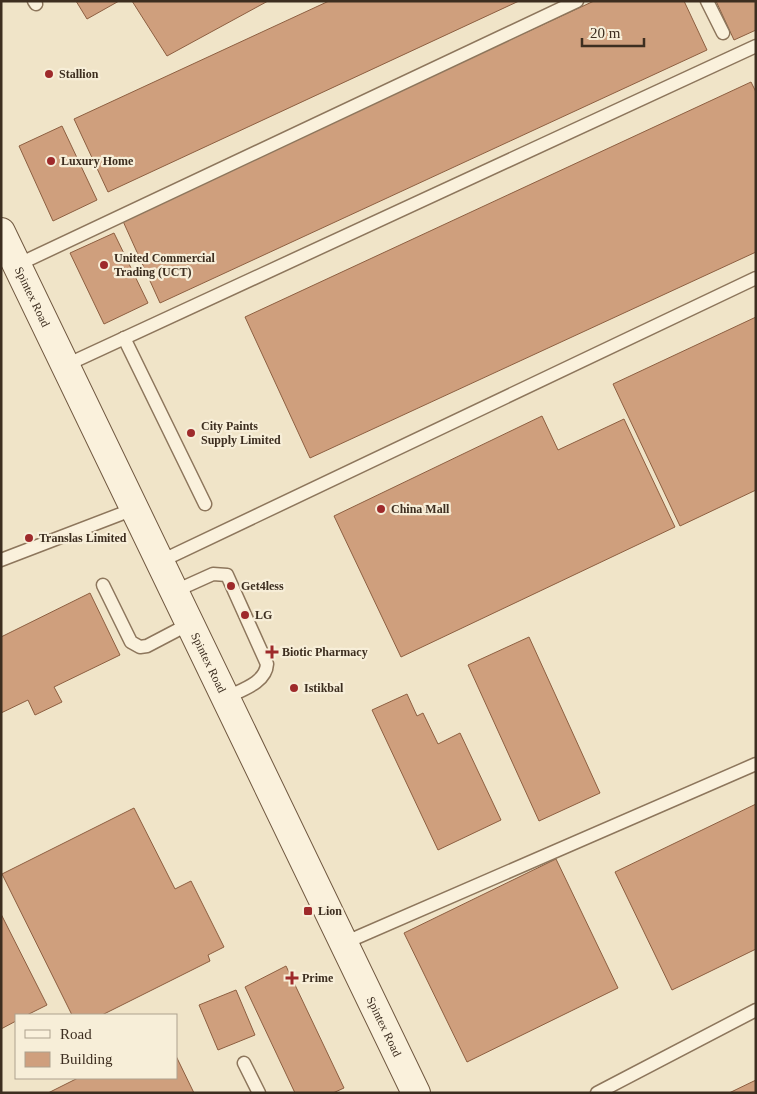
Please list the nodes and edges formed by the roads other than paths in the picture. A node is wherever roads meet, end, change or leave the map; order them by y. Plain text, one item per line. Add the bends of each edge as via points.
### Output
1 (577, 1) edge
2 (707, 1) edge
3 (723, 34) dead end
4 (756, 46) edge
5 (2, 236) edge
6 (17, 264) junction
7 (756, 278) edge
8 (124, 338) junction
9 (64, 366) junction
10 (205, 504) dead end
11 (134, 510) junction
12 (1, 560) edge
13 (159, 562) junction
14 (103, 585) dead end
15 (173, 592) junction
16 (189, 624) junction
17 (225, 698) junction
18 (756, 764) edge
19 (344, 942) junction
20 (756, 1010) edge
21 (244, 1063) dead end
22 (259, 1093) edge
23 (416, 1093) edge
24 (596, 1093) edge

1 - 6 lane
2 - 3 lane
4 - 8 lane
5 - 6 main road, Spintex Road
6 - 9 main road, Spintex Road
7 - 13 lane
8 - 9 lane
8 - 10 lane
9 - 11 main road, Spintex Road
11 - 12 lane
11 - 13 main road, Spintex Road
13 - 15 main road, Spintex Road
14 - 16 lane via 131,642 140,647
15 - 16 main road, Spintex Road
15 - 17 lane via 213,574 227,575 267,664 267,672
16 - 17 main road, Spintex Road
17 - 19 main road, Spintex Road
18 - 19 lane
19 - 23 main road, Spintex Road
20 - 24 lane
21 - 22 lane

